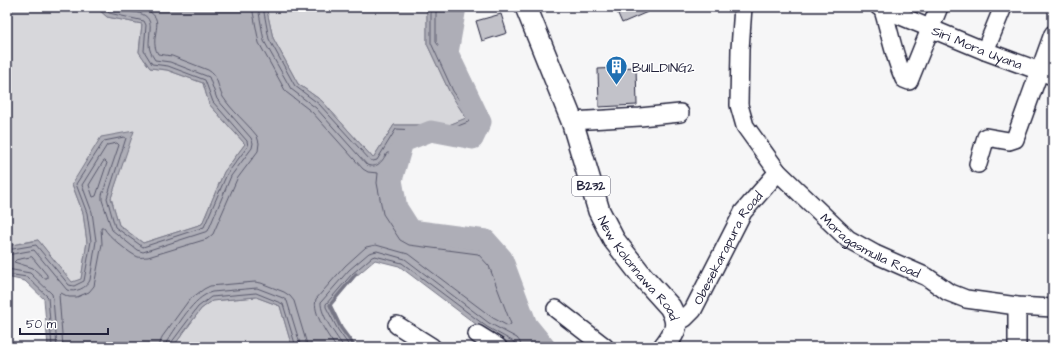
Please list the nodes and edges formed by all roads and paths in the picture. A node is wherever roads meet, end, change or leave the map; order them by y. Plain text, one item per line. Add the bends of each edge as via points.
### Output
1 (526, 7) edge
2 (743, 7) edge
3 (939, 7) edge
4 (1003, 7) edge
5 (881, 8) edge
6 (930, 29) junction
7 (1053, 34) edge
8 (985, 51) junction
9 (1046, 74) edge
10 (680, 113) dead end
11 (572, 121) junction
12 (978, 164) dead end
13 (778, 172) junction
14 (1017, 306) junction
15 (1053, 308) edge
16 (556, 309) dead end
17 (676, 323) junction
18 (397, 325) dead end
19 (477, 334) dead end
20 (432, 347) edge
21 (498, 347) edge
22 (605, 347) edge
23 (664, 347) edge
24 (1017, 347) edge

1 - 11 main road, New Kolonnawa Road / B232
2 - 13 street, Moragasmulla Road via 739,105 745,126
3 - 6 street
4 - 8 street
5 - 6 street, Siri Mora Uyana
5 - 6 street via 904,79 909,81
6 - 8 street, Siri Mora Uyana
7 - 9 street
8 - 9 street, Siri Mora Uyana
9 - 12 street via 1015,138 1009,141 986,137
10 - 11 street
11 - 17 main road, New Kolonnawa Road / B232 via 599,211 614,240 670,307
13 - 14 street, Moragasmulla Road via 848,239 927,277 948,292 966,299
13 - 17 street, Obesekarapura Road via 743,212 693,310
14 - 15 street, Moragasmulla Road
14 - 24 street
16 - 22 street
17 - 23 main road, New Kolonnawa Road via 674,332
18 - 20 street
19 - 21 street

